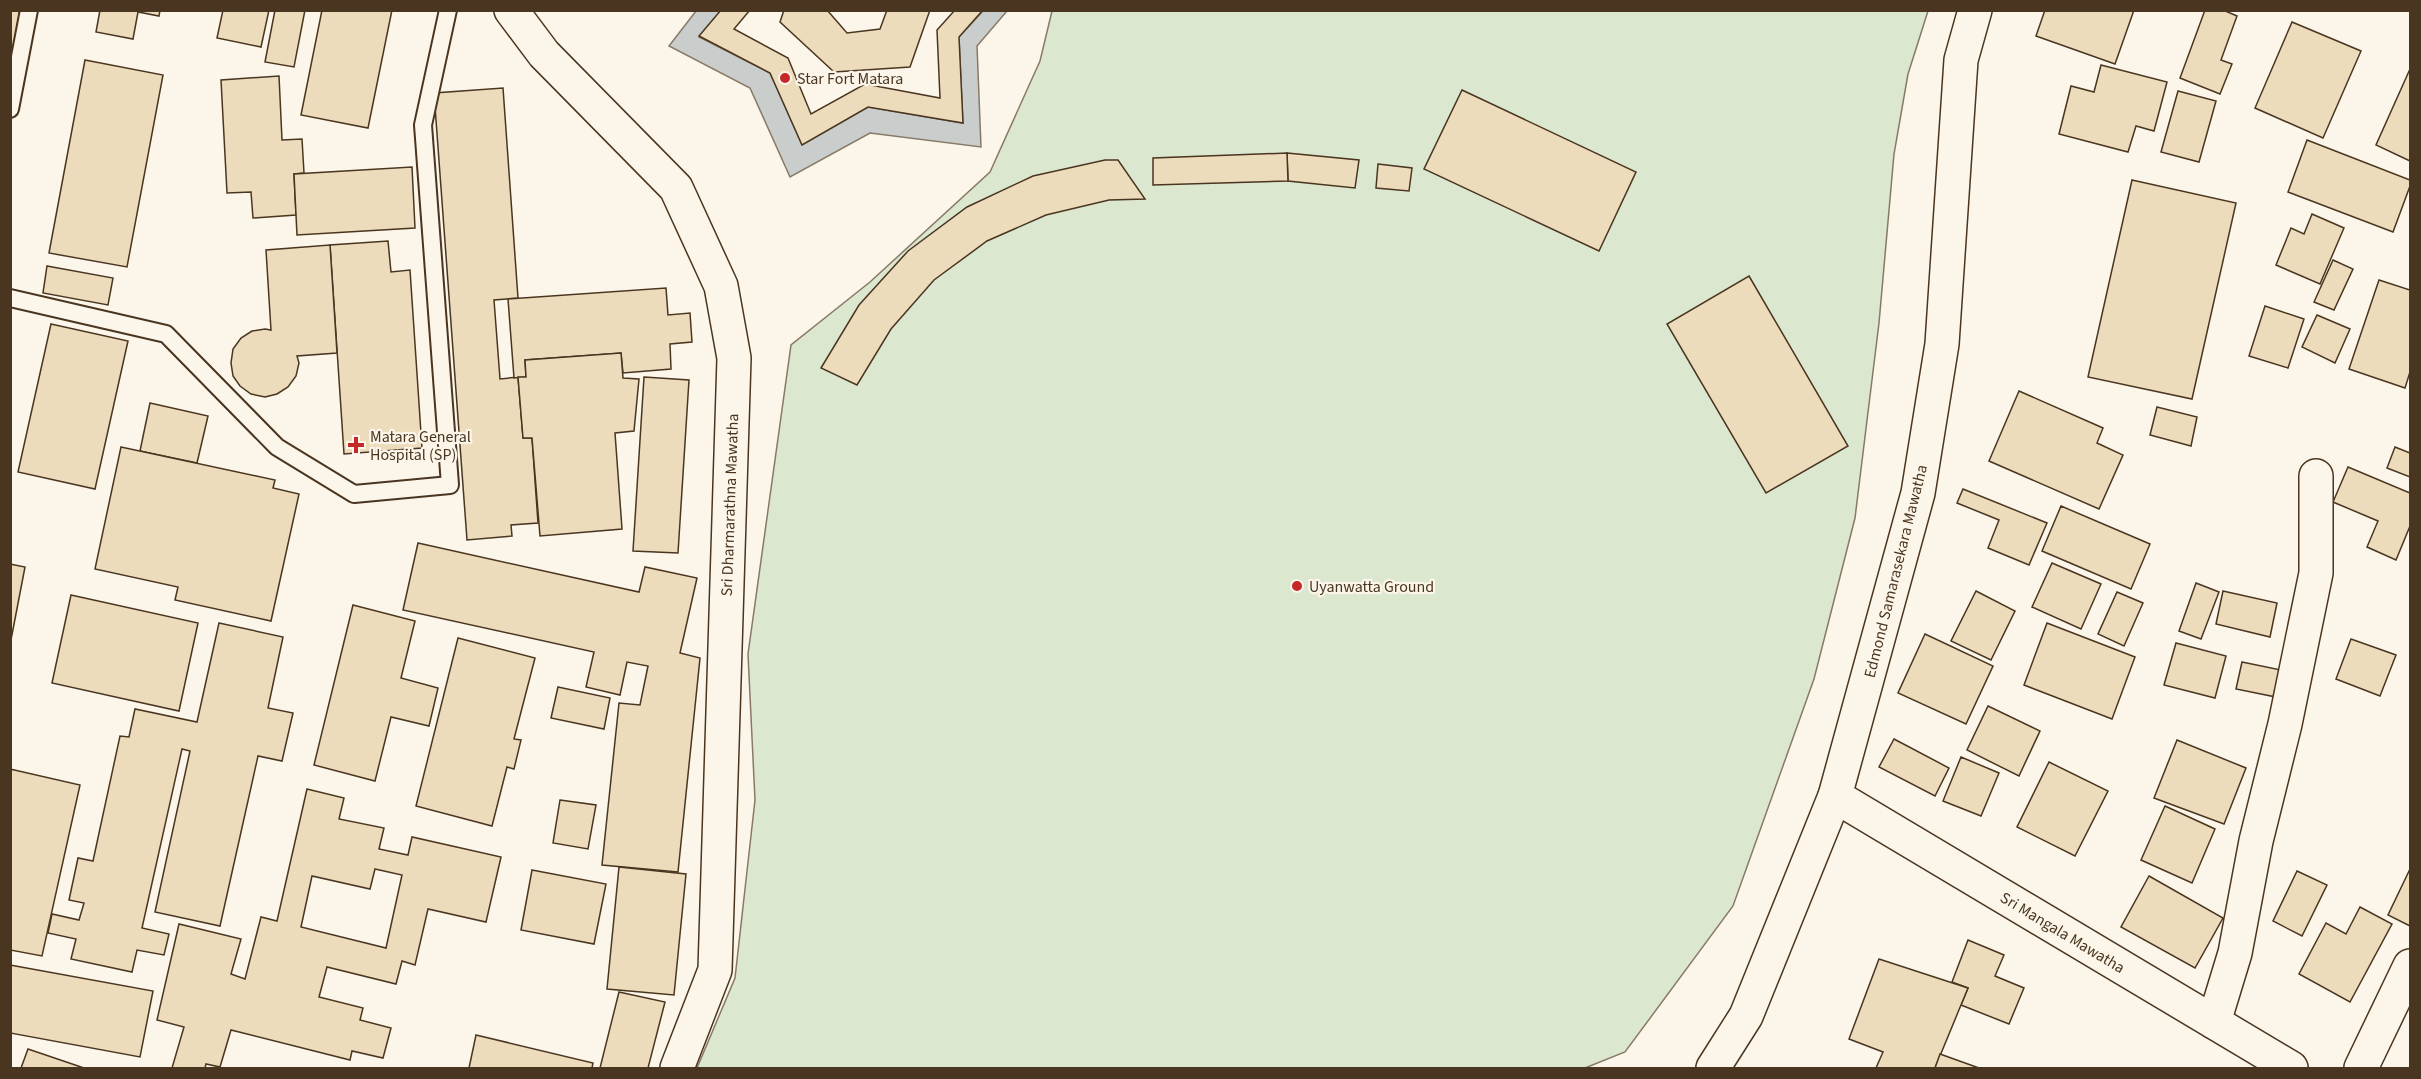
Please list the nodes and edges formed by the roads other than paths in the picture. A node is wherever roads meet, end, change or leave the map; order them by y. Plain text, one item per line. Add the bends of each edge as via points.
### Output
1 (29, 10) edge
2 (448, 10) edge
3 (511, 10) edge
4 (1975, 10) edge
5 (10, 109) edge
6 (10, 298) edge
7 (2316, 476) dead end
8 (1835, 796) junction
9 (2410, 966) edge
10 (2214, 1022) junction
11 (676, 1068) edge
12 (1713, 1068) edge
13 (2291, 1068) edge
14 (2361, 1068) edge

1 - 5 lane
2 - 6 lane via 423,124 450,484 354,494 277,447 166,334
3 - 11 street, Sri Dharmarathna Mawatha via 544,54 676,188 721,286 734,358 715,970
4 - 8 street, Edmond Samarasekara Mawatha via 1960,60 1942,344 1918,494
7 - 10 street via 2316,573 2235,953
8 - 10 street, Sri Mangala Mawatha
8 - 12 street, Edmond Samarasekara Mawatha via 1746,1016
9 - 14 street
10 - 13 street, Sri Mangala Mawatha

